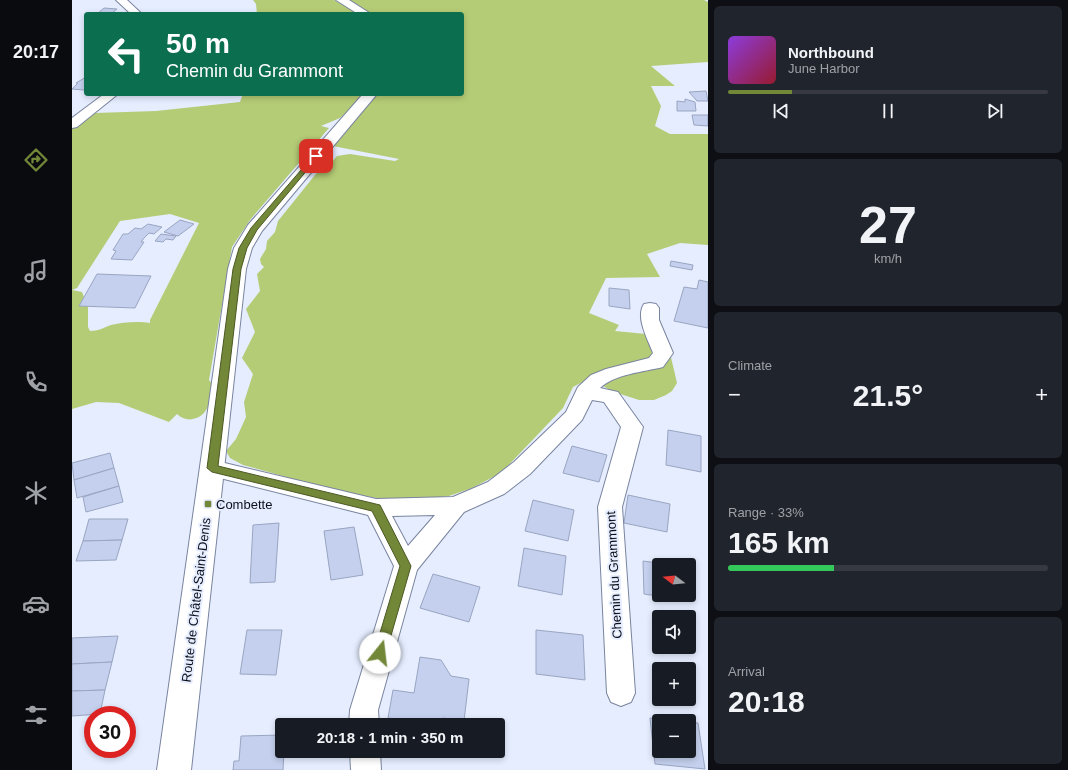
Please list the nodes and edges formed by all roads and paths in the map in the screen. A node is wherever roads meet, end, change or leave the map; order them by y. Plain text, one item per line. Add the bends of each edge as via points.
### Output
1 (121, 0) edge
2 (342, 0) edge
3 (135, 12) edge
4 (363, 12) edge
5 (109, 96) edge
6 (368, 96) edge
7 (72, 124) edge
8 (650, 308) dead end
9 (585, 392) junction
10 (212, 468) junction
11 (456, 506) junction
12 (376, 508) junction
13 (406, 566) junction
14 (621, 693) dead end
15 (364, 718) edge
16 (365, 758) edge
17 (174, 770) edge
18 (366, 770) edge

1 - 3 street
2 - 4 main road
5 - 7 street
6 - 10 main road, Route de Châtel-Saint-Denis via 258,224 243,248 237,269
8 - 9 street via 650,320 663,352 656,363 598,379
9 - 11 street via 575,415 522,468 496,488
9 - 14 street, Chemin du Grammont via 612,397 632,427 610,507
10 - 12 street
10 - 17 main road, Route de Châtel-Saint-Denis
11 - 12 street
11 - 13 street
12 - 13 street
13 - 15 street via 364,710
16 - 18 street

